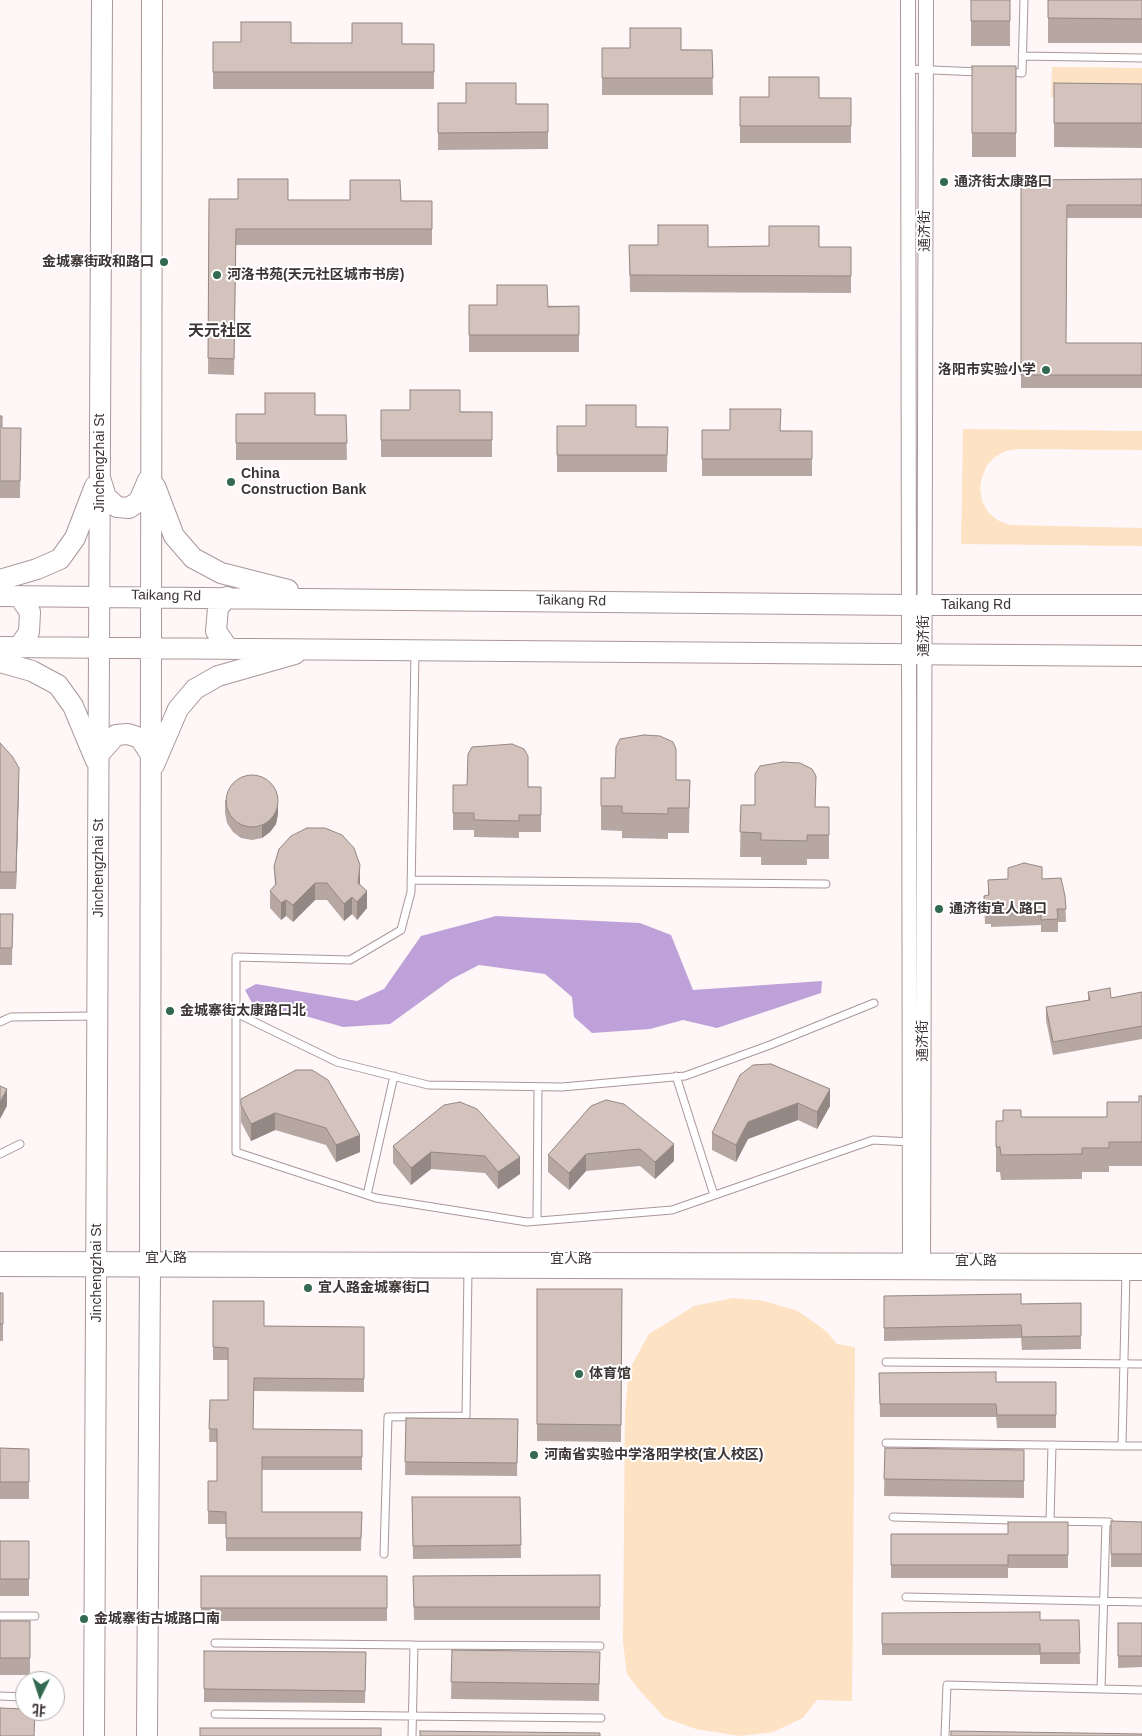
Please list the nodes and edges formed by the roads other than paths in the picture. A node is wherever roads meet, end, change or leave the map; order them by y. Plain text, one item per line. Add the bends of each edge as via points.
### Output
1 (102, 0) edge
2 (152, 0) edge
3 (908, 0) edge
4 (926, 0) edge
5 (1024, 0) edge
6 (1022, 56) junction
7 (1142, 58) edge
8 (908, 69) junction
9 (926, 70) junction
10 (985, 72) edge
11 (1003, 72) edge
12 (150, 474) junction
13 (100, 475) junction
14 (0, 580) edge
15 (100, 595) junction
16 (9, 596) edge
17 (151, 596) junction
18 (227, 597) junction
19 (322, 598) junction
20 (916, 605) junction
21 (1142, 605) edge
22 (100, 646) junction
23 (10, 647) edge
24 (151, 647) junction
25 (227, 647) junction
26 (316, 648) junction
27 (415, 649) junction
28 (916, 656) junction
29 (1142, 656) edge
30 (0, 662) edge
31 (100, 761) junction
32 (151, 764) junction
33 (411, 880) junction
34 (826, 884) dead end
35 (874, 1003) dead end
36 (236, 1012) junction
37 (98, 1016) junction
38 (0, 1022) edge
39 (394, 1076) junction
40 (676, 1076) junction
41 (538, 1087) junction
42 (917, 1142) junction
43 (20, 1144) dead end
44 (0, 1154) edge
45 (367, 1195) junction
46 (714, 1195) junction
47 (537, 1221) junction
48 (0, 1258) edge
49 (1142, 1261) edge
50 (150, 1263) junction
51 (97, 1264) junction
52 (468, 1265) junction
53 (916, 1267) junction
54 (1126, 1267) junction
55 (0, 1269) edge
56 (1142, 1273) edge
57 (886, 1362) dead end
58 (1124, 1364) junction
59 (1142, 1364) edge
60 (886, 1443) dead end
61 (1052, 1445) junction
62 (1122, 1446) junction
63 (1142, 1446) edge
64 (893, 1517) dead end
65 (1050, 1521) junction
66 (1106, 1522) junction
67 (1115, 1522) edge
68 (384, 1554) dead end
69 (906, 1597) dead end
70 (1104, 1601) junction
71 (1142, 1602) edge
72 (0, 1616) edge
73 (35, 1616) dead end
74 (215, 1643) dead end
75 (414, 1645) junction
76 (600, 1646) dead end
77 (1101, 1689) junction
78 (1142, 1690) edge
79 (0, 1696) edge
80 (15, 1696) edge
81 (215, 1714) dead end
82 (413, 1716) junction
83 (601, 1718) dead end
84 (94, 1736) edge
85 (147, 1736) edge
86 (412, 1736) edge
87 (946, 1736) edge

1 - 13 main road, Jinchengzhai St
2 - 12 main road
3 - 8 street, 通济街
4 - 9 street, 通济街
5 - 6 lane
6 - 7 lane
6 - 11 lane via 1022,72
8 - 9 lane
8 - 20 street, 通济街
9 - 10 lane
9 - 20 street, 通济街
12 - 13 main road via 139,501 129,508 117,507 106,497
12 - 17 main road
12 - 19 main road via 174,536 193,558 221,573
13 - 14 main road via 75,538 60,559 37,570
13 - 15 main road, Jinchengzhai St
15 - 16 main road, Taikang Rd
15 - 17 main road, Taikang Rd
15 - 22 main road, Jinchengzhai St
16 - 23 main road via 30,612 29,632
17 - 18 main road, Taikang Rd
17 - 24 main road
18 - 19 main road, Taikang Rd
18 - 25 main road via 218,608 216,631
19 - 20 main road, Taikang Rd
20 - 21 main road, Taikang Rd
20 - 28 street, 通济街
22 - 23 main road
22 - 24 main road
22 - 31 main road, Jinchengzhai St
24 - 25 main road
24 - 32 main road
25 - 26 main road
26 - 27 main road
26 - 32 main road via 218,676 195,689 178,709
27 - 28 main road
27 - 33 lane
28 - 29 main road
28 - 42 street, 通济街
30 - 31 main road via 32,671 58,685 73,706
31 - 32 main road via 116,735 128,734 140,738
31 - 37 main road, Jinchengzhai St
32 - 50 main road
33 - 34 lane
33 - 36 lane via 411,892 400,930 350,960 236,956
35 - 40 lane via 770,1045 685,1076
36 - 39 lane via 337,1062
36 - 45 lane via 236,1152
37 - 38 lane via 11,1017
37 - 51 main road, Jinchengzhai St
39 - 41 lane via 428,1085
39 - 45 lane
40 - 41 lane
40 - 46 lane
41 - 47 lane
42 - 46 lane via 874,1140
42 - 53 street, 通济街
43 - 44 lane
45 - 47 lane via 527,1222
46 - 47 lane via 672,1210
48 - 51 street, 宜人路
49 - 54 street, 宜人路
50 - 51 street, 宜人路
50 - 52 street, 宜人路
50 - 85 main road
51 - 55 street, 宜人路
51 - 84 main road, Jinchengzhai St
52 - 53 street, 宜人路
52 - 68 lane via 466,1416 388,1417
53 - 54 street, 宜人路
54 - 56 street, 宜人路
54 - 58 lane
57 - 58 lane
58 - 59 lane
58 - 62 lane
60 - 61 lane
61 - 62 lane
61 - 65 lane
62 - 63 lane
64 - 65 lane
65 - 66 lane
66 - 67 lane
66 - 70 lane
69 - 70 lane
70 - 71 lane
70 - 77 lane
72 - 73 lane
74 - 75 lane
75 - 76 lane
75 - 82 lane
77 - 78 lane
77 - 87 lane via 947,1685
79 - 80 lane
81 - 82 lane
82 - 83 lane
82 - 86 lane

